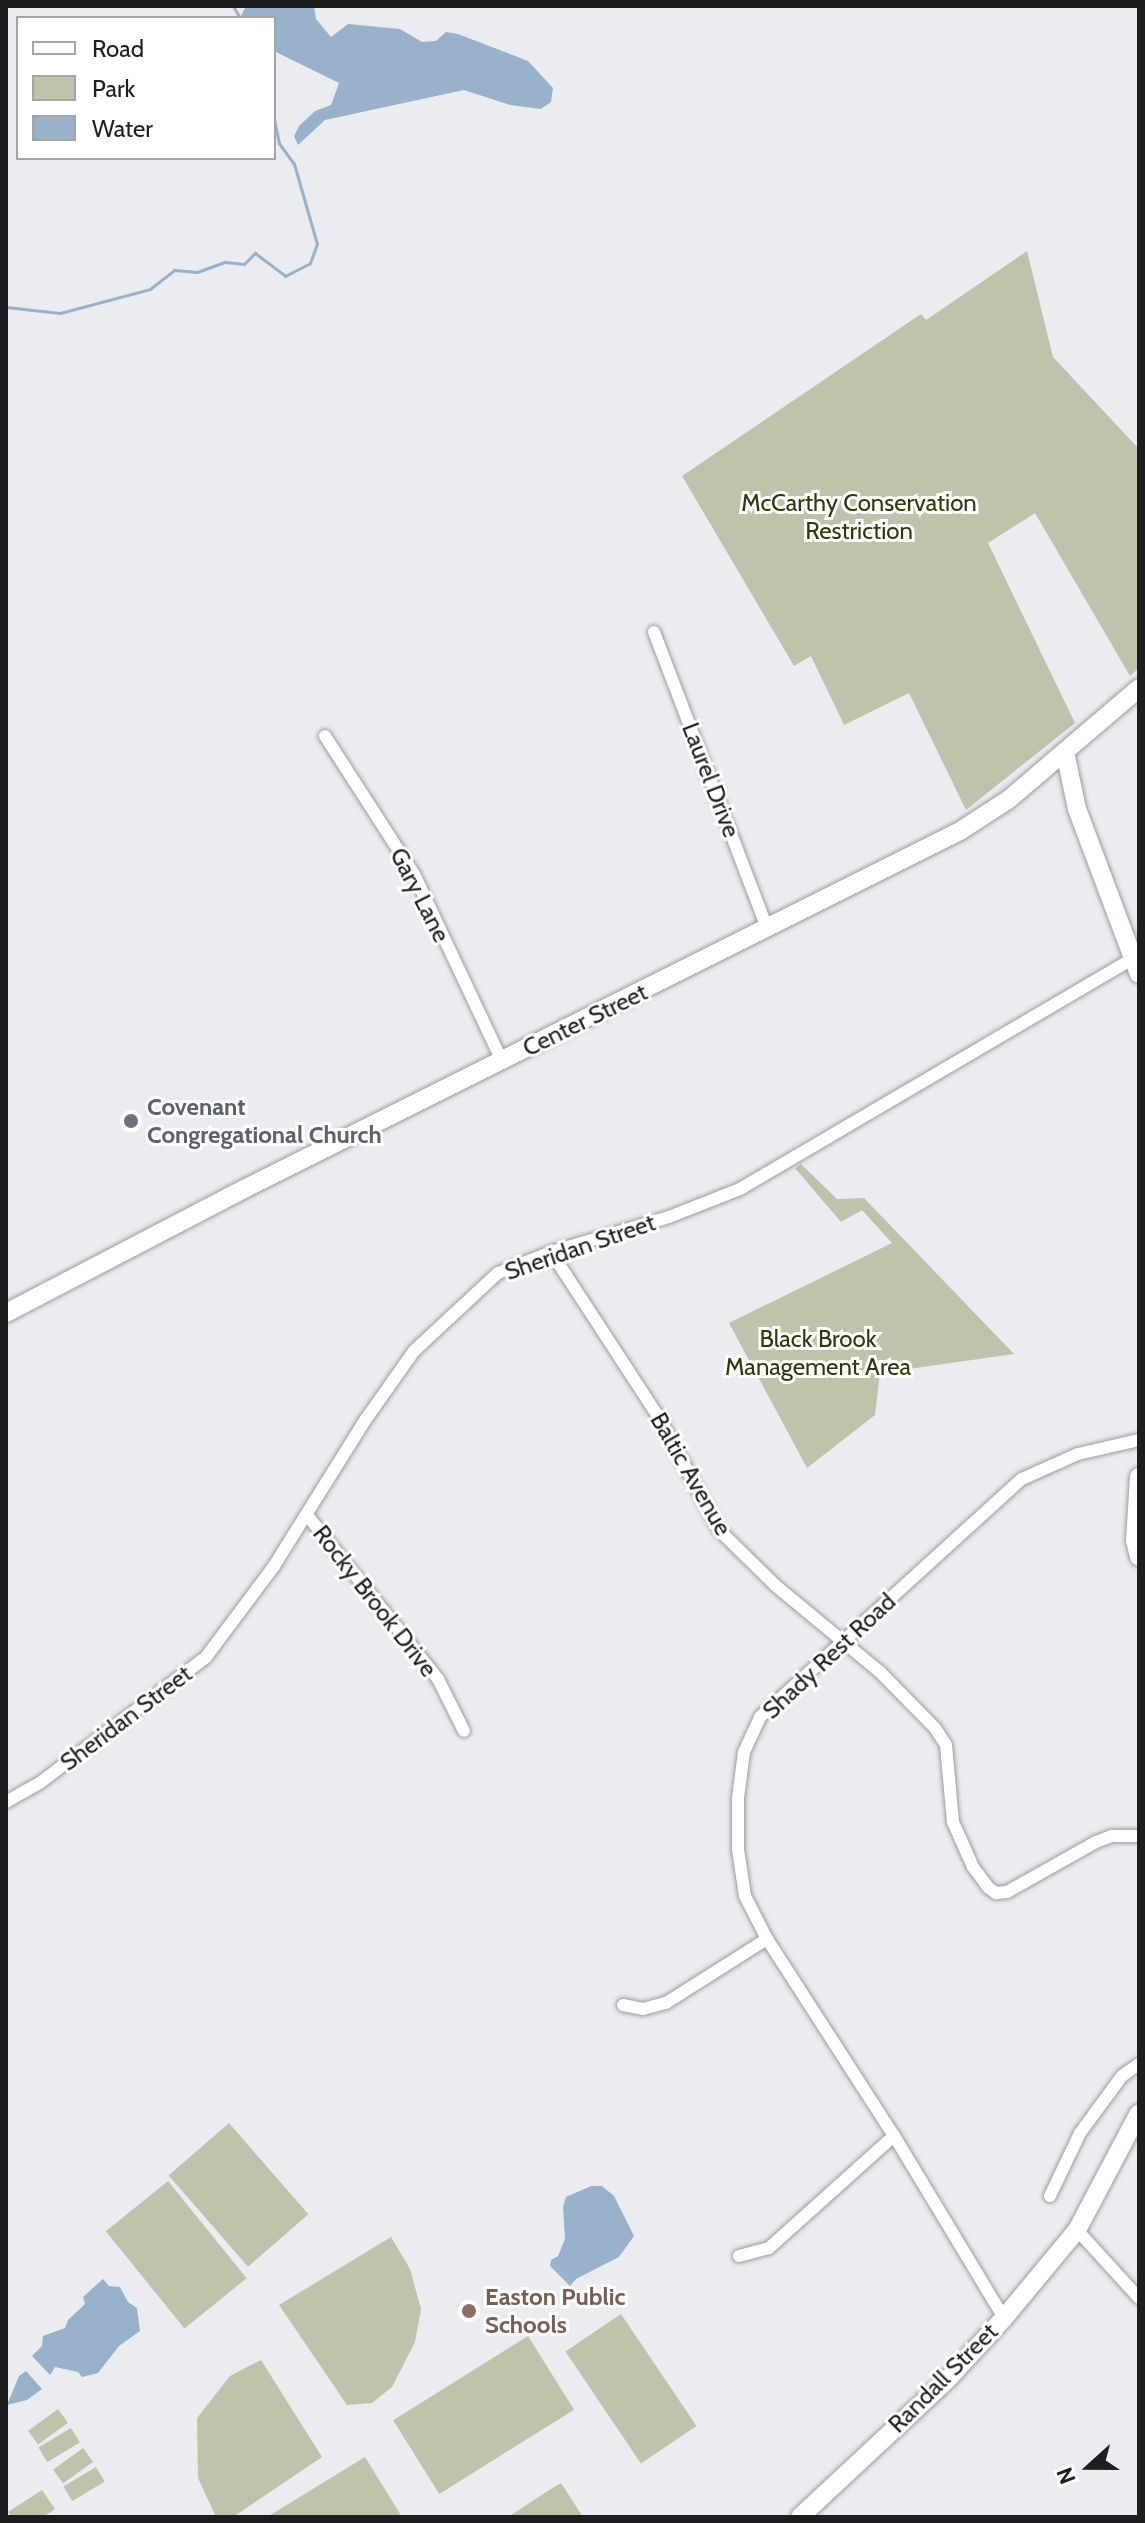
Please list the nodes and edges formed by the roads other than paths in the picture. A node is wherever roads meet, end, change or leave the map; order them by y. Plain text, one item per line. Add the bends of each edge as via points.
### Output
1 (654, 632) dead end
2 (1139, 688) edge
3 (325, 736) dead end
4 (1065, 752) junction
5 (767, 928) junction
6 (1136, 966) edge
7 (502, 1061) junction
8 (551, 1252) junction
9 (6, 1313) edge
10 (1139, 1440) edge
11 (1139, 1477) edge
12 (307, 1515) junction
13 (1139, 1557) edge
14 (844, 1641) junction
15 (464, 1731) dead end
16 (6, 1802) edge
17 (1139, 1836) edge
18 (767, 1939) junction
19 (623, 2005) dead end
20 (1139, 2064) edge
21 (1139, 2113) edge
22 (894, 2136) junction
23 (1050, 2196) dead end
24 (1077, 2230) junction
25 (739, 2256) dead end
26 (1139, 2298) edge
27 (1004, 2318) junction
28 (800, 2517) edge

1 - 5 street, Laurel Drive
2 - 4 main road, Center Street
3 - 7 street, Gary Lane via 414,874
4 - 5 main road, Center Street via 1008,800 960,831
4 - 6 main road via 1077,809
5 - 7 main road, Center Street
6 - 8 street, Sheridan Street via 740,1189 612,1237
7 - 9 main road, Center Street
8 - 12 street, Sheridan Street via 498,1273 414,1351
8 - 14 street, Baltic Avenue via 661,1421 719,1530 776,1586
10 - 14 street, Shady Rest Road via 1078,1454 1022,1479
11 - 13 main road
12 - 15 street, Rocky Brook Drive via 438,1679
12 - 16 street, Sheridan Street via 206,1657 41,1782
14 - 17 street, Baltic Avenue via 910,1702 946,1745 953,1822 973,1867 996,1893 1025,1884 1096,1842
14 - 18 street, Shady Rest Road via 760,1717 744,1752 738,1849 745,1896
18 - 19 street via 666,2003 643,2009
18 - 22 street, Shady Rest Road
20 - 23 street via 1122,2076 1080,2133
21 - 24 main road, Randall Street
22 - 25 street via 769,2248
22 - 27 street, Shady Rest Road
24 - 26 street
24 - 27 main road, Randall Street
27 - 28 main road, Randall Street via 947,2380

